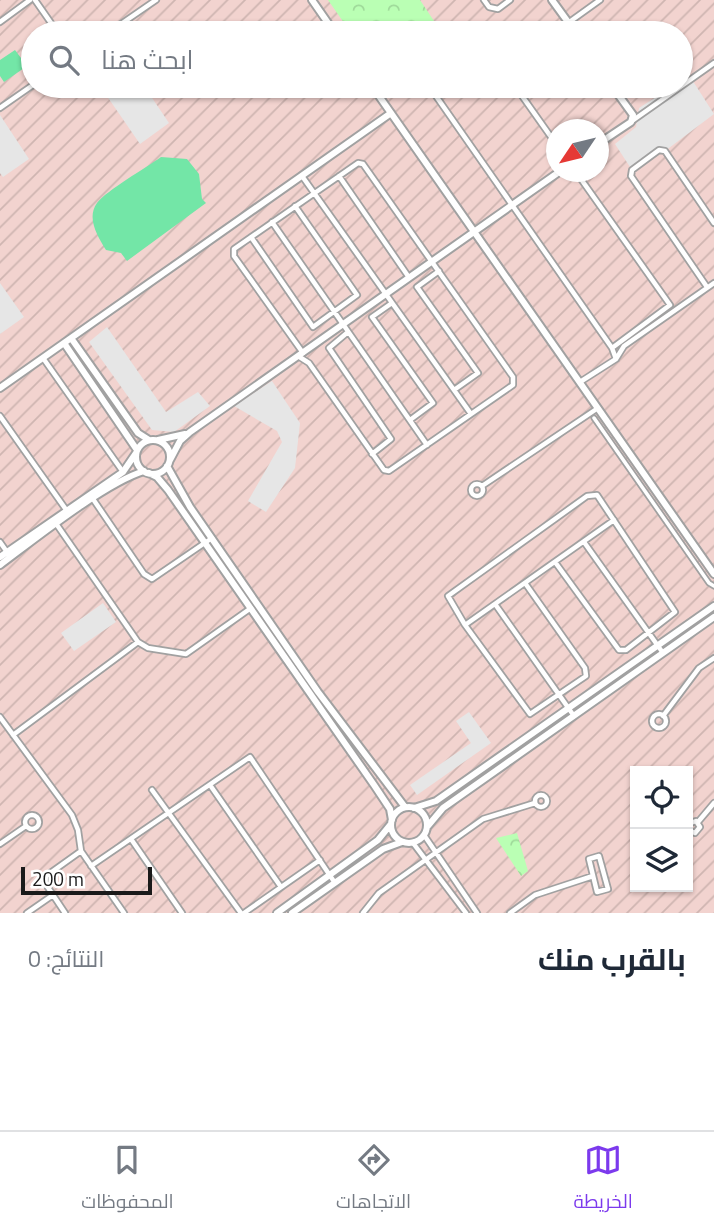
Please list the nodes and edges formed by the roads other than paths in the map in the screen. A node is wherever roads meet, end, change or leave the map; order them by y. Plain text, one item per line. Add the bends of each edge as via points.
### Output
1 (32, 0) edge
2 (156, 0) edge
3 (312, 0) edge
4 (484, 0) edge
5 (510, 0) edge
6 (552, 0) edge
7 (600, 0) edge
8 (49, 21) edge
9 (125, 21) edge
10 (327, 21) edge
11 (567, 21) edge
12 (571, 21) edge
13 (0, 22) edge
14 (714, 63) edge
15 (693, 78) edge
16 (21, 93) edge
17 (380, 98) edge
18 (437, 98) edge
19 (523, 98) edge
20 (621, 98) edge
21 (665, 98) edge
22 (0, 108) edge
23 (391, 113) junction
24 (631, 122) junction
25 (546, 130) edge
26 (609, 137) edge
27 (302, 176) junction
28 (339, 176) junction
29 (546, 181) edge
30 (583, 182) edge
31 (315, 193) junction
32 (512, 205) junction
33 (295, 206) junction
34 (272, 222) junction
35 (714, 223) edge
36 (474, 231) junction
37 (251, 237) junction
38 (431, 260) junction
39 (439, 271) junction
40 (408, 276) junction
41 (714, 283) edge
42 (707, 287) junction
43 (386, 293) junction
44 (392, 303) junction
45 (670, 305) junction
46 (679, 307) junction
47 (334, 311) junction
48 (343, 324) junction
49 (348, 332) junction
50 (71, 338) junction
51 (64, 343) junction
52 (612, 348) junction
53 (302, 353) junction
54 (43, 357) junction
55 (615, 359) junction
56 (309, 363) junction
57 (580, 382) junction
58 (0, 388) edge
59 (454, 390) junction
60 (598, 408) junction
61 (471, 414) junction
62 (0, 416) edge
63 (594, 418) dead end
64 (410, 420) junction
65 (190, 432) junction
66 (153, 440) junction
67 (427, 445) junction
68 (136, 452) junction
69 (372, 454) junction
70 (169, 463) junction
71 (123, 472) junction
72 (146, 472) junction
73 (482, 486) dead end
74 (93, 499) junction
75 (67, 511) junction
76 (614, 520) junction
77 (57, 525) junction
78 (212, 538) junction
79 (584, 541) junction
80 (0, 542) edge
81 (204, 544) junction
82 (7, 552) junction
83 (0, 557) edge
84 (555, 562) junction
85 (0, 565) edge
86 (714, 574) edge
87 (525, 583) junction
88 (714, 586) edge
89 (258, 604) junction
90 (495, 604) junction
91 (714, 606) edge
92 (250, 609) junction
93 (714, 617) edge
94 (465, 625) junction
95 (649, 633) junction
96 (138, 642) junction
97 (660, 650) junction
98 (714, 658) edge
99 (559, 696) junction
100 (569, 709) junction
101 (574, 716) junction
102 (663, 716) dead end
103 (0, 717) edge
104 (13, 735) junction
105 (210, 785) junction
106 (152, 790) dead end
107 (535, 803) dead end
108 (714, 803) edge
109 (405, 807) junction
110 (414, 808) junction
111 (170, 812) junction
112 (693, 821) edge
113 (391, 822) junction
114 (698, 822) junction
115 (26, 826) dead end
116 (426, 831) junction
117 (693, 833) edge
118 (131, 839) junction
119 (402, 842) junction
120 (413, 843) junction
121 (0, 844) edge
122 (81, 851) junction
123 (435, 853) junction
124 (427, 858) junction
125 (320, 860) junction
126 (91, 866) junction
127 (330, 876) junction
128 (593, 876) junction
129 (335, 883) junction
130 (281, 887) junction
131 (53, 895) junction
132 (27, 913) edge
133 (65, 913) edge
134 (124, 913) edge
135 (182, 913) edge
136 (243, 913) edge
137 (276, 913) edge
138 (292, 913) edge
139 (363, 913) edge
140 (466, 913) edge
141 (477, 913) edge
142 (510, 913) edge

1 - 8 street
1 - 13 street
2 - 9 street
3 - 10 street
4 - 5 street via 498,9
6 - 11 street
7 - 12 street
14 - 15 street
16 - 22 street
17 - 23 street
18 - 32 street
19 - 25 street
20 - 24 street via 633,115
21 - 24 street
23 - 27 street
23 - 36 street
24 - 26 street
27 - 31 street
27 - 50 street
28 - 31 street
28 - 38 street via 363,164
28 - 40 street
29 - 32 street
30 - 45 street
31 - 33 street
31 - 43 street
32 - 36 street
32 - 52 street
33 - 34 street
33 - 47 street via 357,295
34 - 37 street
34 - 47 street
35 - 42 street via 665,151 632,170 631,176
36 - 38 street
36 - 57 street
37 - 47 street via 313,327
37 - 53 street via 234,248 234,256
38 - 39 street
38 - 40 street
39 - 59 street via 417,287 478,373
39 - 61 street via 513,377 513,385
40 - 43 street
41 - 42 street
42 - 46 street
43 - 44 street
43 - 48 street
44 - 59 street
44 - 64 street via 372,317 433,403
45 - 46 street
45 - 52 street
46 - 55 street via 624,346
47 - 48 street
48 - 49 street
48 - 53 street
49 - 64 street
49 - 69 street via 329,348 391,439
50 - 51 street
50 - 66 street via 138,433
51 - 54 street
51 - 68 street
52 - 55 street
53 - 56 street
53 - 56 street
53 - 65 street
54 - 58 street
54 - 71 street
55 - 57 street
56 - 69 street
57 - 60 street
59 - 61 street
60 - 73 street
60 - 86 street
61 - 67 street
62 - 75 street
63 - 88 street
64 - 67 street
65 - 66 street
65 - 70 street
66 - 68 street
66 - 70 street via 169,449
67 - 69 street via 389,471
68 - 71 street
68 - 72 street via 137,464
70 - 72 street via 159,473
70 - 78 street
71 - 75 street
72 - 74 street via 128,477
72 - 81 street via 158,477
74 - 77 street
74 - 81 street via 148,578 157,578
75 - 82 street
76 - 79 street
76 - 94 street via 592,494 464,582 448,596
76 - 95 street via 674,608 672,617
77 - 85 street
77 - 96 street
78 - 81 street
78 - 89 street
79 - 84 street
79 - 95 street
80 - 82 street
81 - 92 street
82 - 83 street
84 - 87 street
84 - 95 street via 615,648 626,650
87 - 90 street
87 - 99 street via 585,668 586,676
89 - 92 street
89 - 109 street
90 - 94 street
90 - 99 street
91 - 97 street
92 - 96 street via 186,654
92 - 113 street via 390,809
93 - 97 street
94 - 99 street via 526,711 536,712
95 - 97 street
96 - 104 street
97 - 100 street
97 - 101 street
98 - 102 street via 699,668
99 - 100 street
100 - 101 street
100 - 110 street via 436,801
101 - 116 street via 443,808
103 - 104 street
104 - 122 street via 72,815
105 - 111 street
105 - 125 street via 250,757
105 - 130 street
106 - 111 street
107 - 123 street via 482,819
108 - 114 street
109 - 110 street
109 - 113 street
110 - 116 street via 424,815
111 - 118 street
111 - 136 street
112 - 114 street
113 - 119 street
113 - 127 street via 378,840
114 - 117 street via 699,831
115 - 121 street
116 - 120 street
116 - 123 street
118 - 126 street
118 - 135 street
119 - 120 street
119 - 129 street via 383,849
120 - 124 street
122 - 126 street
122 - 131 street via 46,876
123 - 124 street
123 - 141 street
124 - 139 street via 379,893
124 - 140 street
125 - 127 street
125 - 130 street
126 - 134 street
127 - 129 street
127 - 137 street
128 - 128 street via 589,859 600,856 608,889 597,892
128 - 142 street via 536,895
129 - 138 street
130 - 136 street
131 - 132 street
131 - 133 street

